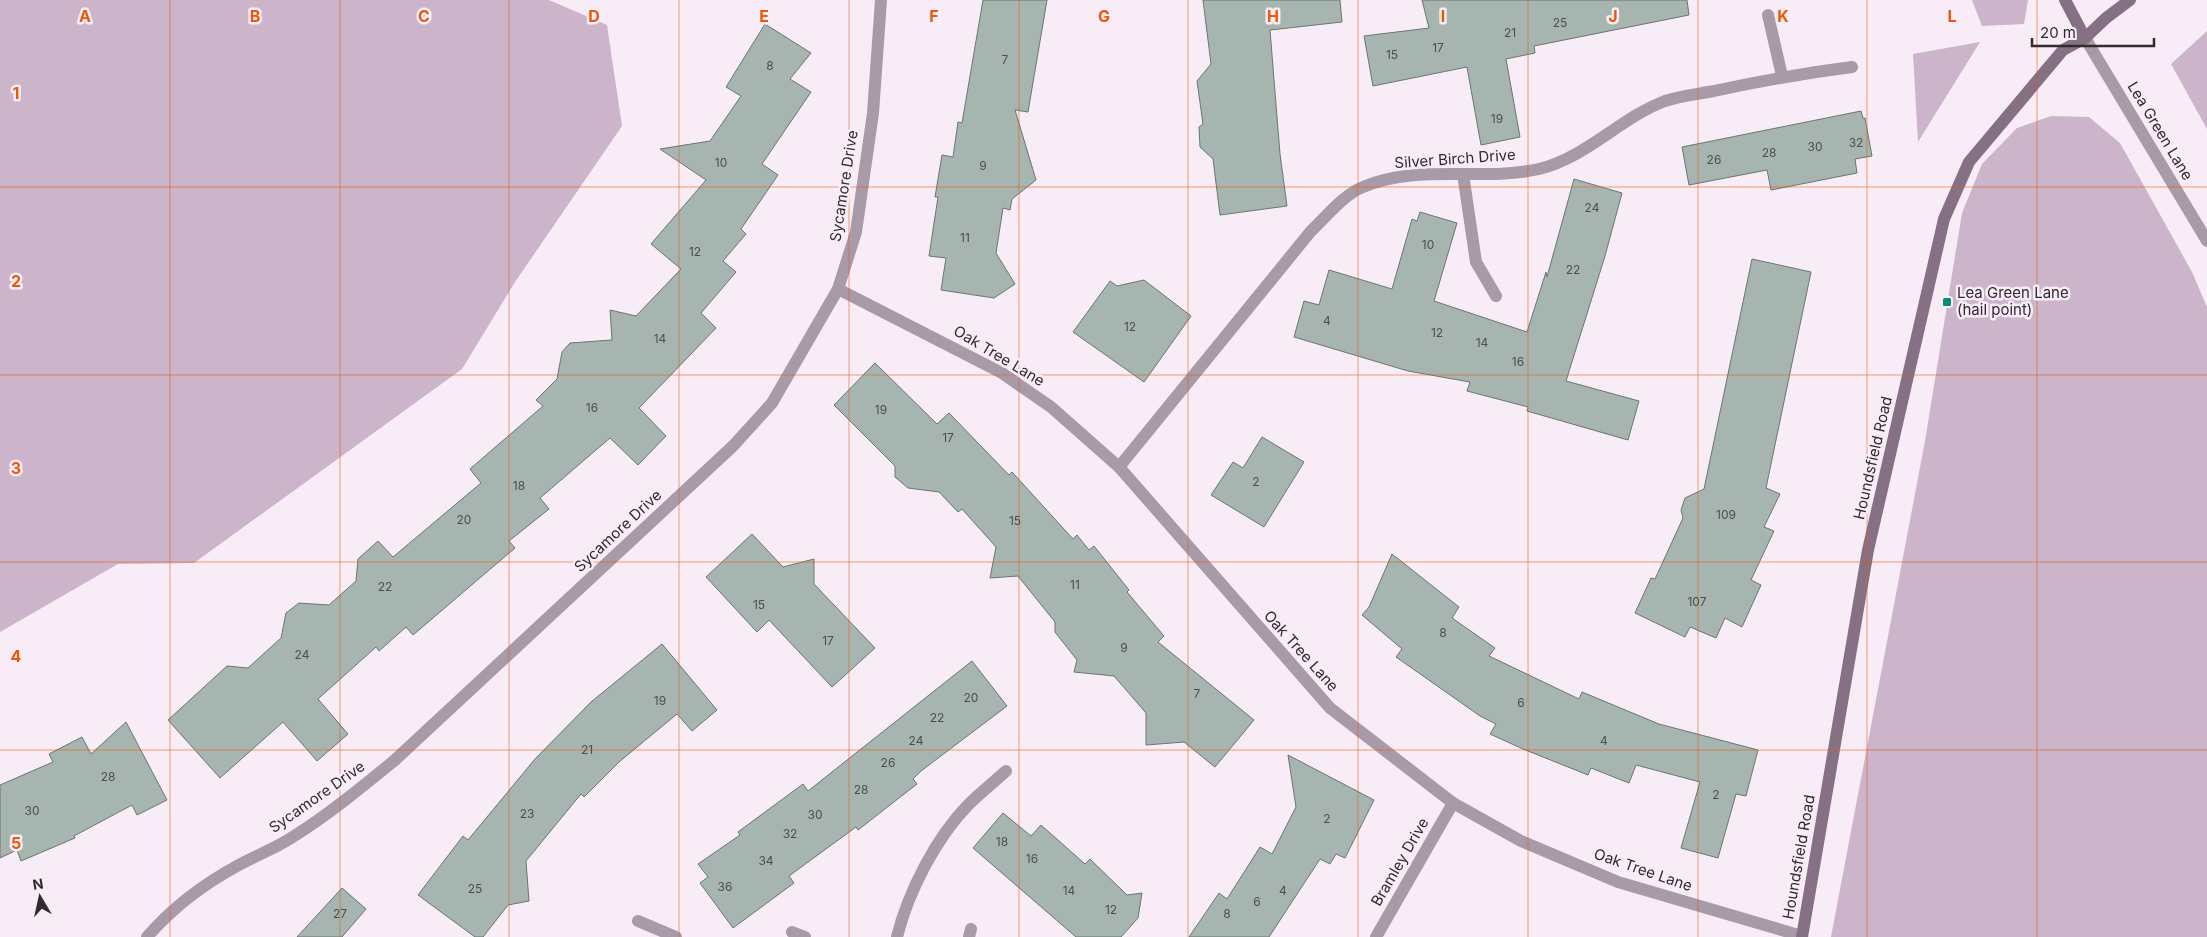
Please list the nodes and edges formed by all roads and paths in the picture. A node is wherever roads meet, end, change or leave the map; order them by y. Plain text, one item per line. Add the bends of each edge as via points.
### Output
1 (881, 0) edge
2 (2064, 0) edge
3 (2130, 0) edge
4 (1768, 15) dead end
5 (2085, 38) junction
6 (1852, 67) dead end
7 (1782, 76) junction
8 (1463, 174) junction
9 (2207, 241) edge
10 (838, 289) junction
11 (1496, 296) dead end
12 (1119, 467) junction
13 (1006, 771) dead end
14 (1453, 803) junction
15 (638, 921) dead end
16 (789, 935) edge
17 (1802, 936) edge
18 (147, 937) edge
19 (676, 937) edge
20 (805, 937) edge
21 (897, 937) edge
22 (1376, 937) edge

1 - 10 street, Sycamore Drive via 873,113 856,232
2 - 5 street
3 - 5 street, Houndsfield Road
4 - 7 street
5 - 9 street, Lea Green Lane
5 - 17 street, Houndsfield Road via 2063,50 1969,162 1944,219 1868,550
6 - 7 street, Silver Birch Drive
7 - 8 street, Silver Birch Drive via 1666,101 1627,120 1583,151 1540,168 1503,174
8 - 11 street via 1476,262
8 - 12 street, Silver Birch Drive via 1400,176 1361,188 1333,210 1299,246
10 - 12 street, Oak Tree Lane via 1002,373 1051,407
10 - 18 street, Sycamore Drive via 772,403 733,446 396,760 290,839 191,894
12 - 14 street, Oak Tree Lane via 1330,708
13 - 21 street via 967,806 929,857 901,920
14 - 17 street, Oak Tree Lane via 1521,841 1618,882
14 - 22 street, Bramley Drive
15 - 19 street
16 - 20 street

